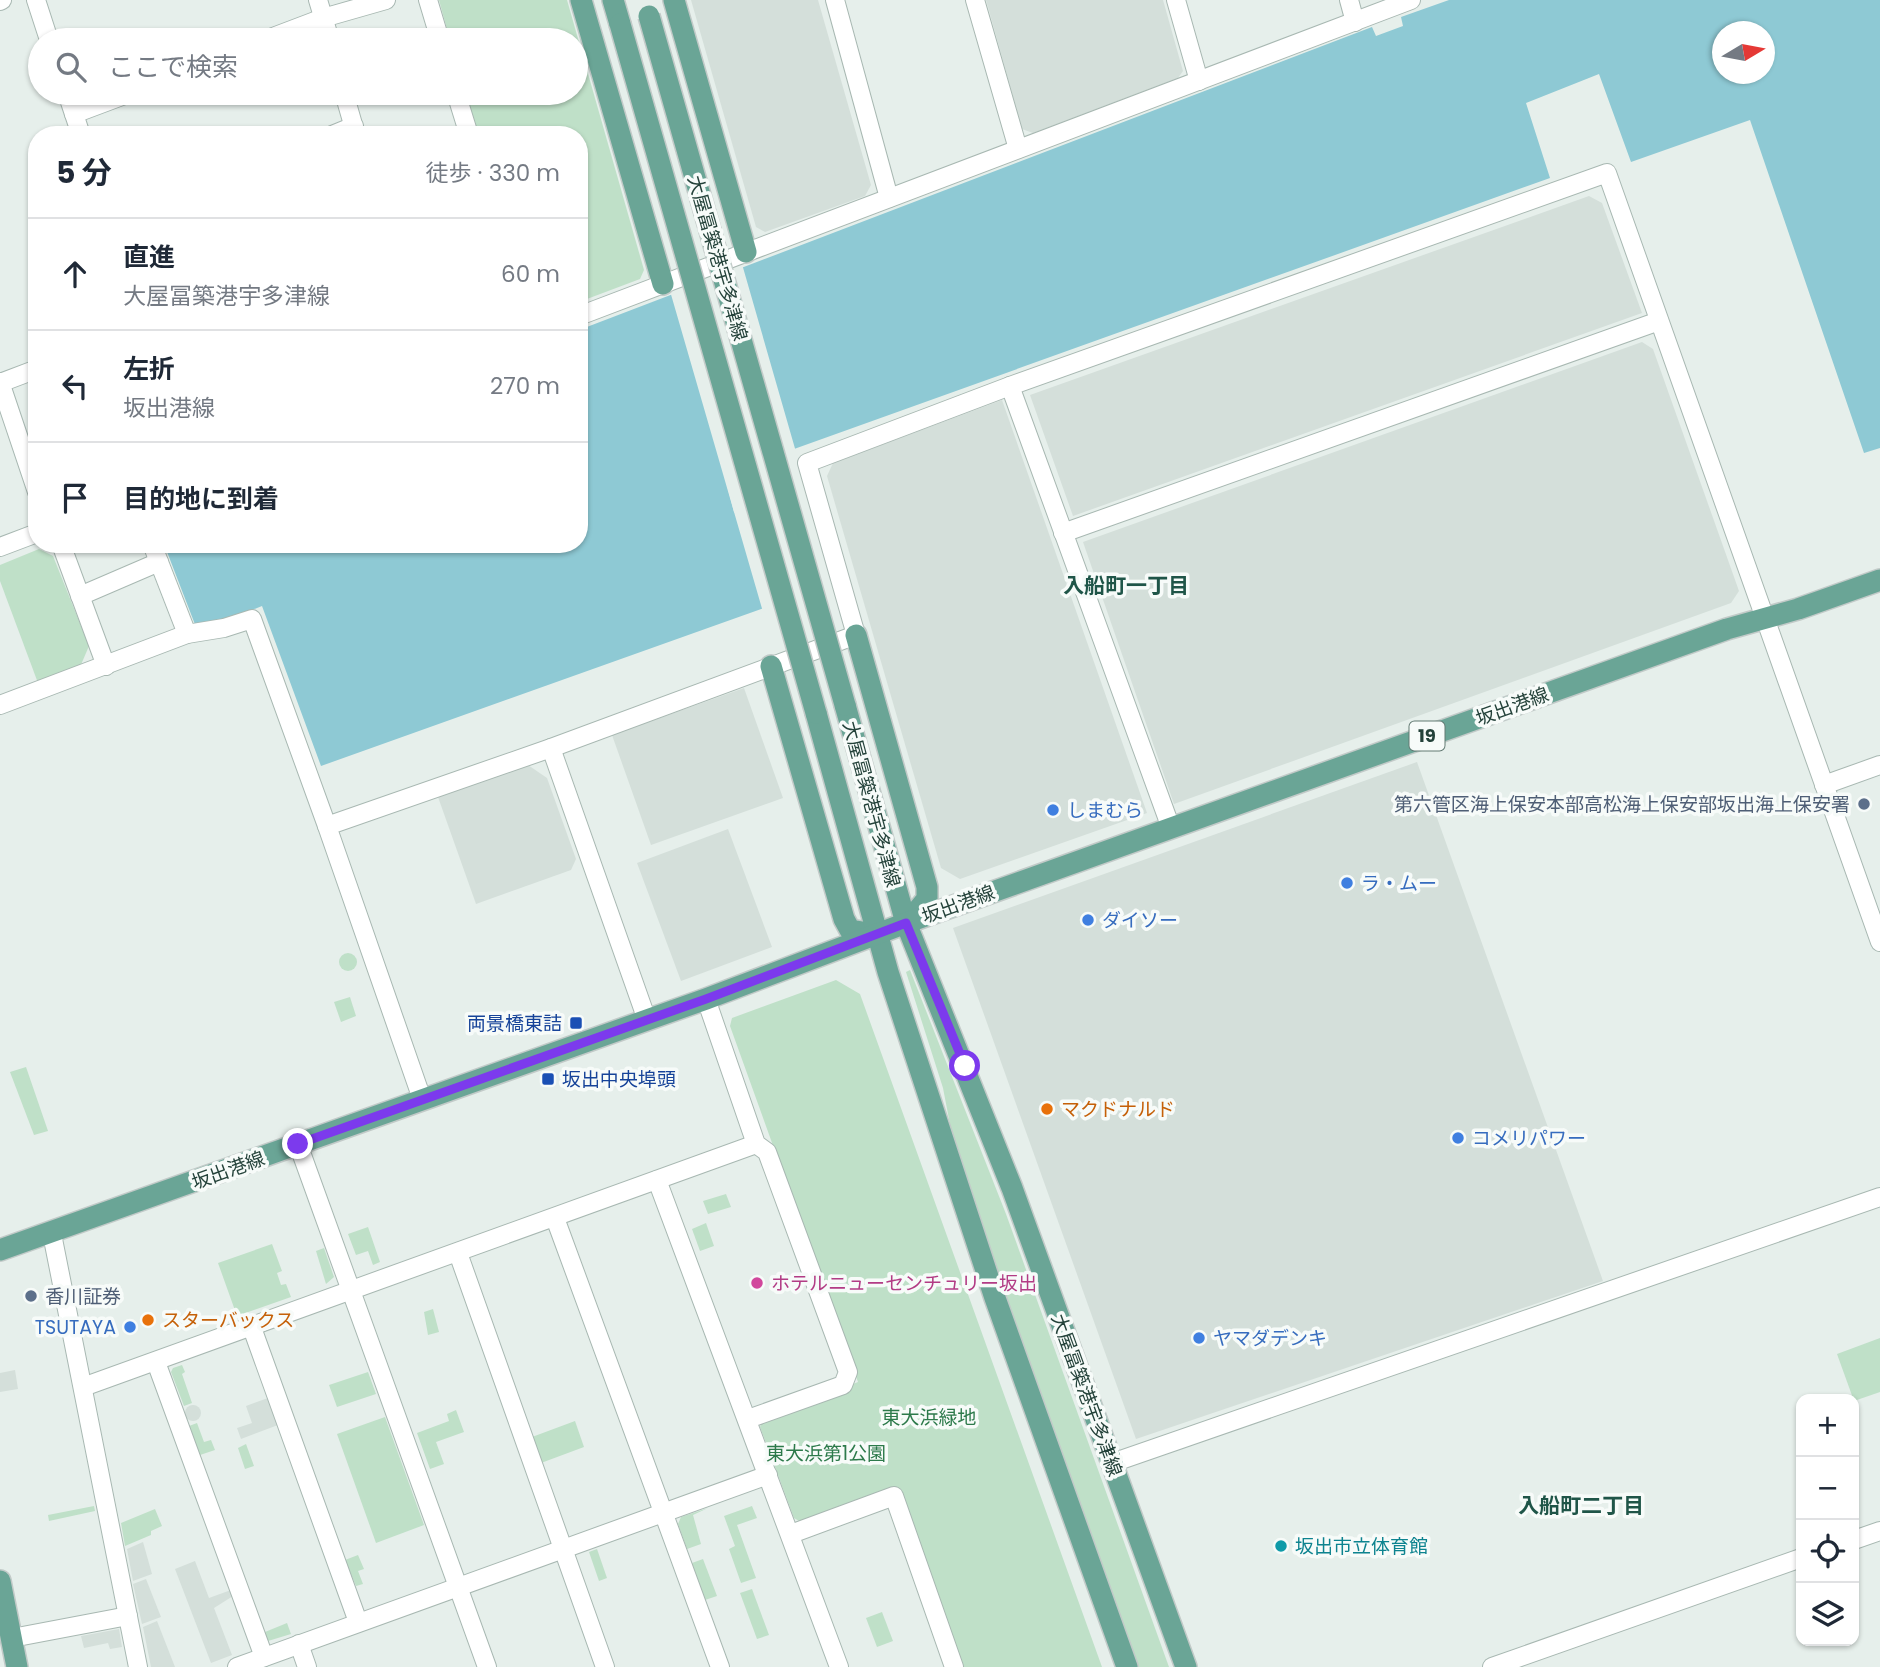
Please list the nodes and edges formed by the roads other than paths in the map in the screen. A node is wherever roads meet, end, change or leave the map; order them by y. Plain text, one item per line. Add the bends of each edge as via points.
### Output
1 (36, 0) edge
2 (386, 0) edge
3 (428, 0) edge
4 (581, 0) edge
5 (613, 0) edge
6 (674, 0) edge
7 (835, 0) edge
8 (975, 0) edge
9 (1176, 0) edge
10 (1349, 0) edge
11 (1411, 0) edge
12 (646, 8) edge
13 (321, 9) edge
14 (1355, 22) junction
15 (46, 28) edge
16 (287, 28) edge
17 (327, 28) edge
18 (436, 28) edge
19 (1199, 81) junction
20 (71, 105) edge
21 (98, 105) edge
22 (348, 105) edge
23 (460, 105) edge
24 (74, 114) junction
25 (78, 126) edge
26 (354, 126) edge
27 (466, 126) edge
28 (1017, 149) junction
29 (889, 198) junction
30 (746, 252) junction
31 (663, 284) junction
32 (588, 313) edge
33 (1659, 321) junction
34 (28, 372) edge
35 (0, 383) edge
36 (1010, 386) junction
37 (28, 465) edge
38 (1063, 533) junction
39 (28, 536) edge
40 (0, 547) edge
41 (64, 553) edge
42 (156, 553) edge
43 (159, 562) junction
44 (1880, 580) edge
45 (80, 596) junction
46 (1764, 619) junction
47 (187, 634) junction
48 (856, 635) junction
49 (106, 666) junction
50 (771, 666) junction
51 (0, 705) edge
52 (551, 748) junction
53 (1880, 765) edge
54 (1824, 785) junction
55 (327, 826) junction
56 (1171, 828) junction
57 (906, 923) junction
58 (877, 934) junction
59 (1880, 942) edge
60 (706, 999) junction
61 (647, 1020) junction
62 (422, 1099) junction
63 (298, 1144) junction
64 (756, 1144) junction
65 (657, 1180) junction
66 (1880, 1197) edge
67 (555, 1218) junction
68 (52, 1234) junction
69 (0, 1251) edge
70 (458, 1252) junction
71 (351, 1289) junction
72 (251, 1325) junction
73 (156, 1362) junction
74 (83, 1387) junction
75 (748, 1419) junction
76 (1112, 1463) junction
77 (768, 1475) junction
78 (665, 1513) junction
79 (1880, 1531) edge
80 (791, 1534) junction
81 (1859, 1538) edge
82 (562, 1551) junction
83 (1796, 1560) edge
84 (0, 1581) edge
85 (458, 1587) junction
86 (128, 1616) junction
87 (358, 1622) junction
88 (12, 1638) junction
89 (299, 1644) junction
90 (264, 1657) junction
91 (17, 1667) edge
92 (138, 1667) edge
93 (237, 1667) edge
94 (307, 1667) edge
95 (487, 1667) edge
96 (604, 1667) edge
97 (720, 1667) edge
98 (839, 1667) edge
99 (954, 1667) edge
100 (1127, 1667) edge
101 (1186, 1667) edge
102 (1492, 1667) edge

1 - 15 street
2 - 13 street
3 - 18 street
4 - 31 main road
5 - 58 main road, 大屋冨築港宇多津線, bridge
6 - 30 main road
7 - 29 street
8 - 28 street
9 - 19 street
10 - 14 street
11 - 14 street
12 - 57 main road, 大屋冨築港宇多津線, bridge
13 - 16 street
13 - 17 street
14 - 19 street
19 - 28 street
20 - 24 street
21 - 24 street
22 - 26 street
23 - 27 street
24 - 25 street
28 - 29 street
29 - 30 street
30 - 31 street
31 - 32 street
33 - 36 street via 1607,173
33 - 38 street
33 - 46 street
34 - 35 street
35 - 37 street
36 - 38 street
36 - 48 street via 807,463
38 - 56 street
39 - 40 street
41 - 45 street
42 - 43 street
43 - 45 street
43 - 47 street
44 - 46 main road, 坂出港線 / 19
45 - 49 street
46 - 54 street
46 - 56 main road, 坂出港線 / 19
47 - 49 street
47 - 55 street via 252,619
48 - 50 street
48 - 57 main road via 927,887 927,899
49 - 51 street
50 - 52 street
50 - 58 main road via 844,919 850,930
52 - 55 street
52 - 61 street
53 - 54 street
54 - 59 street
55 - 62 street
56 - 57 main road, 坂出港線 / 19
57 - 58 main road, 坂出港線 / 19
57 - 76 main road, 大屋冨築港宇多津線 via 1012,1188
58 - 60 main road, 坂出港線 / 19
58 - 100 main road, 大屋冨築港宇多津線 via 995,1298
60 - 61 main road, 坂出港線 / 19
60 - 64 street
61 - 62 main road, 坂出港線 / 19
62 - 63 main road, 坂出港線 / 19
63 - 68 main road, 坂出港線 / 19
63 - 71 street
64 - 65 street
64 - 75 street via 767,1152 848,1372 843,1385
65 - 67 street
65 - 75 street
66 - 76 street
67 - 70 street
67 - 78 street
68 - 69 main road, 坂出港線 / 19
68 - 74 street
70 - 71 street
70 - 82 street
71 - 72 street
71 - 85 street
72 - 73 street
72 - 87 street
73 - 74 street
73 - 90 street
74 - 86 street
75 - 77 street
76 - 101 main road, 大屋冨築港宇多津線
77 - 78 street
77 - 80 street
78 - 82 street
78 - 97 street
79 - 81 street
80 - 98 street
80 - 99 street via 894,1496
82 - 85 street
82 - 96 street
83 - 102 street
84 - 88 main road
85 - 87 street
85 - 95 street
86 - 88 street
86 - 92 street
87 - 89 street
88 - 91 main road
89 - 90 street
89 - 94 street
90 - 93 street

